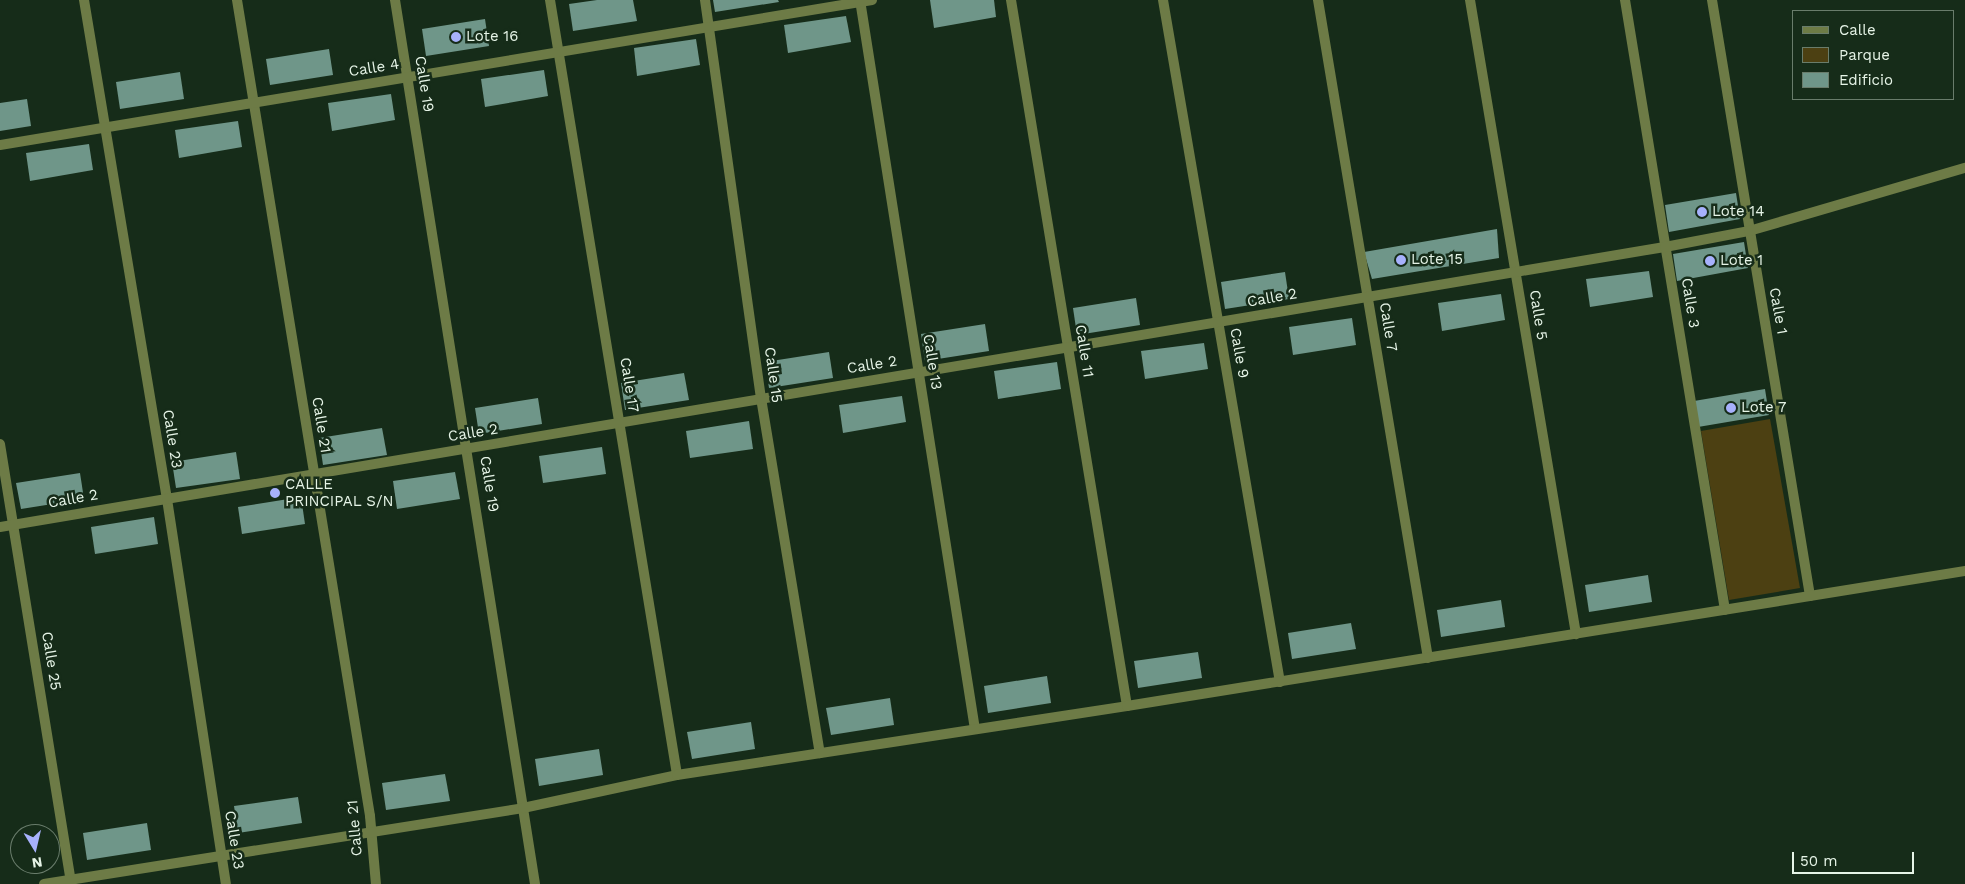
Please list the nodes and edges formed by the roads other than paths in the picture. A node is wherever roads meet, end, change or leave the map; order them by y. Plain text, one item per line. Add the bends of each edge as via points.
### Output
1 (84, 0) edge
2 (237, 0) edge
3 (395, 0) edge
4 (550, 0) edge
5 (705, 0) edge
6 (872, 0) edge
7 (1011, 0) edge
8 (1163, 0) edge
9 (1318, 0) edge
10 (1470, 0) edge
11 (1625, 0) edge
12 (1712, 0) edge
13 (860, 1) edge
14 (710, 27) junction
15 (559, 52) junction
16 (408, 78) junction
17 (254, 103) junction
18 (105, 128) junction
19 (0, 145) edge
20 (1965, 168) edge
21 (1749, 230) junction
22 (1665, 247) junction
23 (1516, 273) junction
24 (1368, 298) junction
25 (1218, 323) junction
26 (1068, 348) junction
27 (919, 373) junction
28 (761, 398) junction
29 (620, 424) junction
30 (0, 444) edge
31 (468, 449) junction
32 (314, 474) junction
33 (167, 499) junction
34 (13, 524) junction
35 (0, 527) edge
36 (1965, 571) edge
37 (1810, 596) junction
38 (1725, 610) junction
39 (1576, 634) junction
40 (1428, 658) junction
41 (1280, 682) junction
42 (1127, 706) junction
43 (975, 729) junction
44 (820, 753) junction
45 (677, 775) junction
46 (523, 808) junction
47 (371, 831) junction
48 (221, 855) junction
49 (71, 882) edge
50 (44, 884) edge
51 (226, 884) edge
52 (376, 884) edge
53 (535, 884) edge

1 - 18 street, Calle 23
2 - 17 street, Calle 21
3 - 16 street, Calle 19
4 - 15 street, Calle 17
5 - 14 street, Calle 15
6 - 13 street, Calle 4
7 - 26 street, Calle 11
8 - 25 street, Calle 9
9 - 24 street, Calle 7
10 - 23 street, Calle 5
11 - 22 street, Calle 3
12 - 21 street, Calle 1
13 - 14 street, Calle 4
13 - 27 street, Calle 13
14 - 15 street, Calle 4
14 - 28 street, Calle 15
15 - 16 street, Calle 4
15 - 29 street, Calle 17
16 - 17 street, Calle 4
16 - 31 street, Calle 19
17 - 18 street, Calle 4
17 - 32 street, Calle 21
18 - 19 street, Calle 4
18 - 33 street, Calle 23
20 - 21 street, Calle 2
21 - 22 street, Calle 2
21 - 37 street, Calle 1
22 - 23 street, Calle 2
22 - 38 street, Calle 3
23 - 24 street, Calle 2
23 - 39 street, Calle 5
24 - 25 street, Calle 2
24 - 40 street, Calle 7
25 - 26 street, Calle 2
25 - 41 street, Calle 9
26 - 27 street, Calle 2
26 - 42 street, Calle 11
27 - 28 street, Calle 2
27 - 43 street, Calle 13
28 - 29 street, Calle 2
28 - 44 street, Calle 15
29 - 31 street, Calle 2
29 - 45 street, Calle 17
30 - 34 street, Calle 25
31 - 32 street, Calle 2
31 - 46 street, Calle 19
32 - 33 street, Calle 2
32 - 47 street, Calle 21
33 - 34 street, Calle 2
33 - 48 street, Calle 23
34 - 35 street, Calle 2
34 - 49 street, Calle 25
36 - 37 street
37 - 38 street
38 - 39 street
39 - 40 street
40 - 41 street
41 - 42 street
42 - 43 street
43 - 44 street
44 - 45 street
45 - 46 street
46 - 47 street
46 - 53 street, Calle 19
47 - 48 street
47 - 52 street, Calle 21
48 - 49 street
48 - 51 street, Calle 23
49 - 50 street

